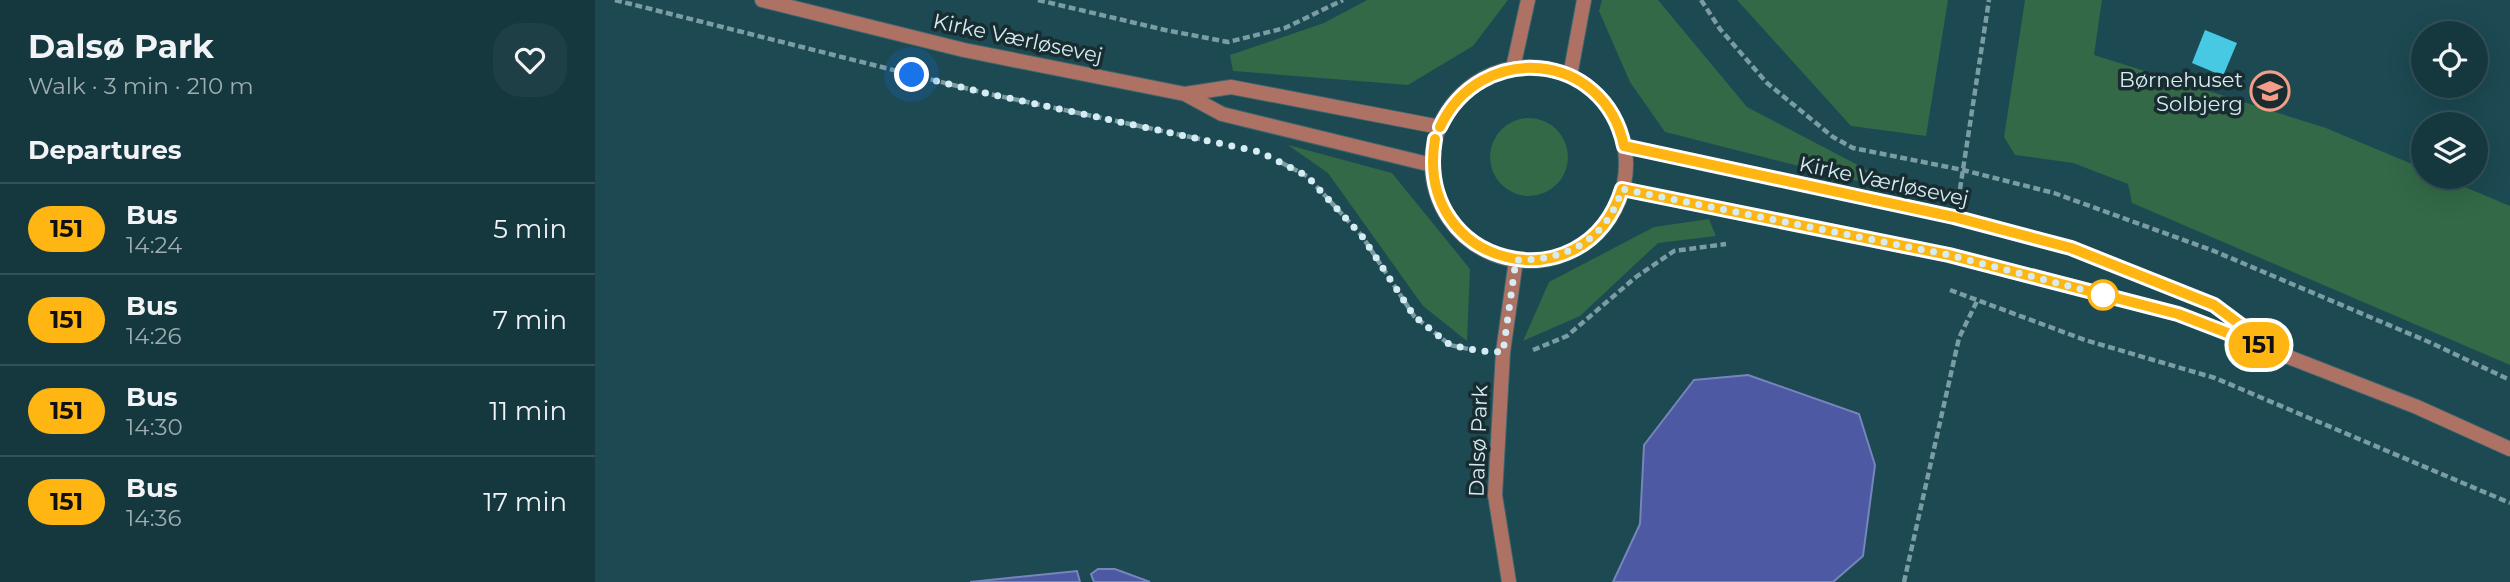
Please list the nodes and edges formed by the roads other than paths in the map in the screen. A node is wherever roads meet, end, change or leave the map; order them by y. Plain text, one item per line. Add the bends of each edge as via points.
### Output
1 (762, 0) edge
2 (1528, 0) edge
3 (1584, 0) edge
4 (1513, 68) junction
5 (1570, 76) junction
6 (1185, 94) junction
7 (1440, 127) junction
8 (1624, 146) junction
9 (1432, 165) junction
10 (1622, 189) junction
11 (1516, 260) junction
12 (2277, 352) junction
13 (2510, 449) edge
14 (1509, 582) edge

1 - 6 street, Kirke Værløsevej via 964,50
2 - 4 street
3 - 5 street
4 - 5 street via 1533,67
4 - 7 street via 1469,88
5 - 8 street via 1602,100
6 - 7 street, Kirke Værløsevej via 1231,87
6 - 9 street, Kirke Værløsevej via 1223,114
7 - 9 street
8 - 10 street
8 - 12 street, Kirke Værløsevej via 1954,217 2071,248 2214,305
9 - 11 street via 1438,196 1460,232 1486,250
10 - 11 street via 1609,218 1587,241 1548,258
10 - 12 street, Kirke Værløsevej via 1949,255 2178,314
11 - 14 street, Dalsø Park via 1503,352 1495,495
12 - 13 street, Kirke Værløsevej

